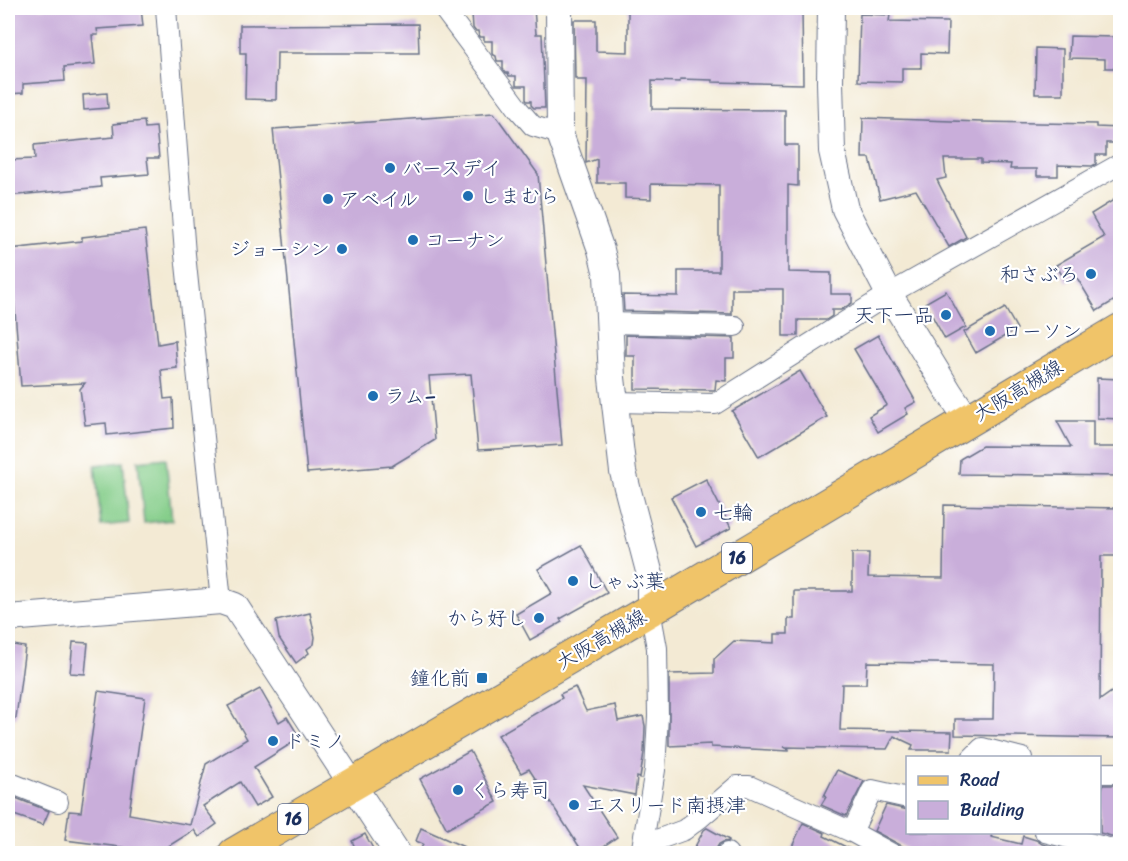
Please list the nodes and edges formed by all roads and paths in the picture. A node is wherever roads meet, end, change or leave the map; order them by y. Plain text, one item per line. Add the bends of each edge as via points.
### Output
1 (166, 8) edge
2 (443, 8) edge
3 (560, 8) edge
4 (831, 8) edge
5 (560, 134) junction
6 (1120, 164) edge
7 (889, 294) junction
8 (609, 323) junction
9 (735, 326) dead end
10 (1120, 330) edge
11 (615, 402) junction
12 (968, 420) junction
13 (221, 601) junction
14 (650, 610) junction
15 (8, 618) edge
16 (974, 756) edge
17 (1014, 756) edge
18 (1101, 773) edge
19 (1120, 773) edge
20 (8, 782) edge
21 (352, 784) junction
22 (906, 798) edge
23 (58, 802) dead end
24 (852, 832) junction
25 (1052, 834) edge
26 (1084, 843) edge
27 (642, 849) edge
28 (1120, 851) edge
29 (234, 854) edge
30 (398, 854) edge
31 (892, 854) edge

1 - 13 street
2 - 5 street via 533,126
3 - 5 street
4 - 7 street via 831,151 845,209
5 - 8 street via 601,250 607,275
6 - 7 street
7 - 11 street via 715,404
7 - 12 street
8 - 9 street
8 - 11 street
10 - 12 main road, 大阪高槻線 / 16
11 - 14 street via 623,472 650,575
12 - 14 main road, 大阪高槻線 / 16
13 - 15 street
13 - 21 street via 235,606
14 - 21 main road, 大阪高槻線 / 16
14 - 27 street via 657,648 658,716 655,770
16 - 17 street via 982,748
18 - 19 street
20 - 23 street
21 - 29 main road, 大阪高槻線 / 16
21 - 30 street
22 - 24 street via 872,790
24 - 27 street via 748,786 736,786 684,830
24 - 31 street
25 - 26 street
26 - 28 street

